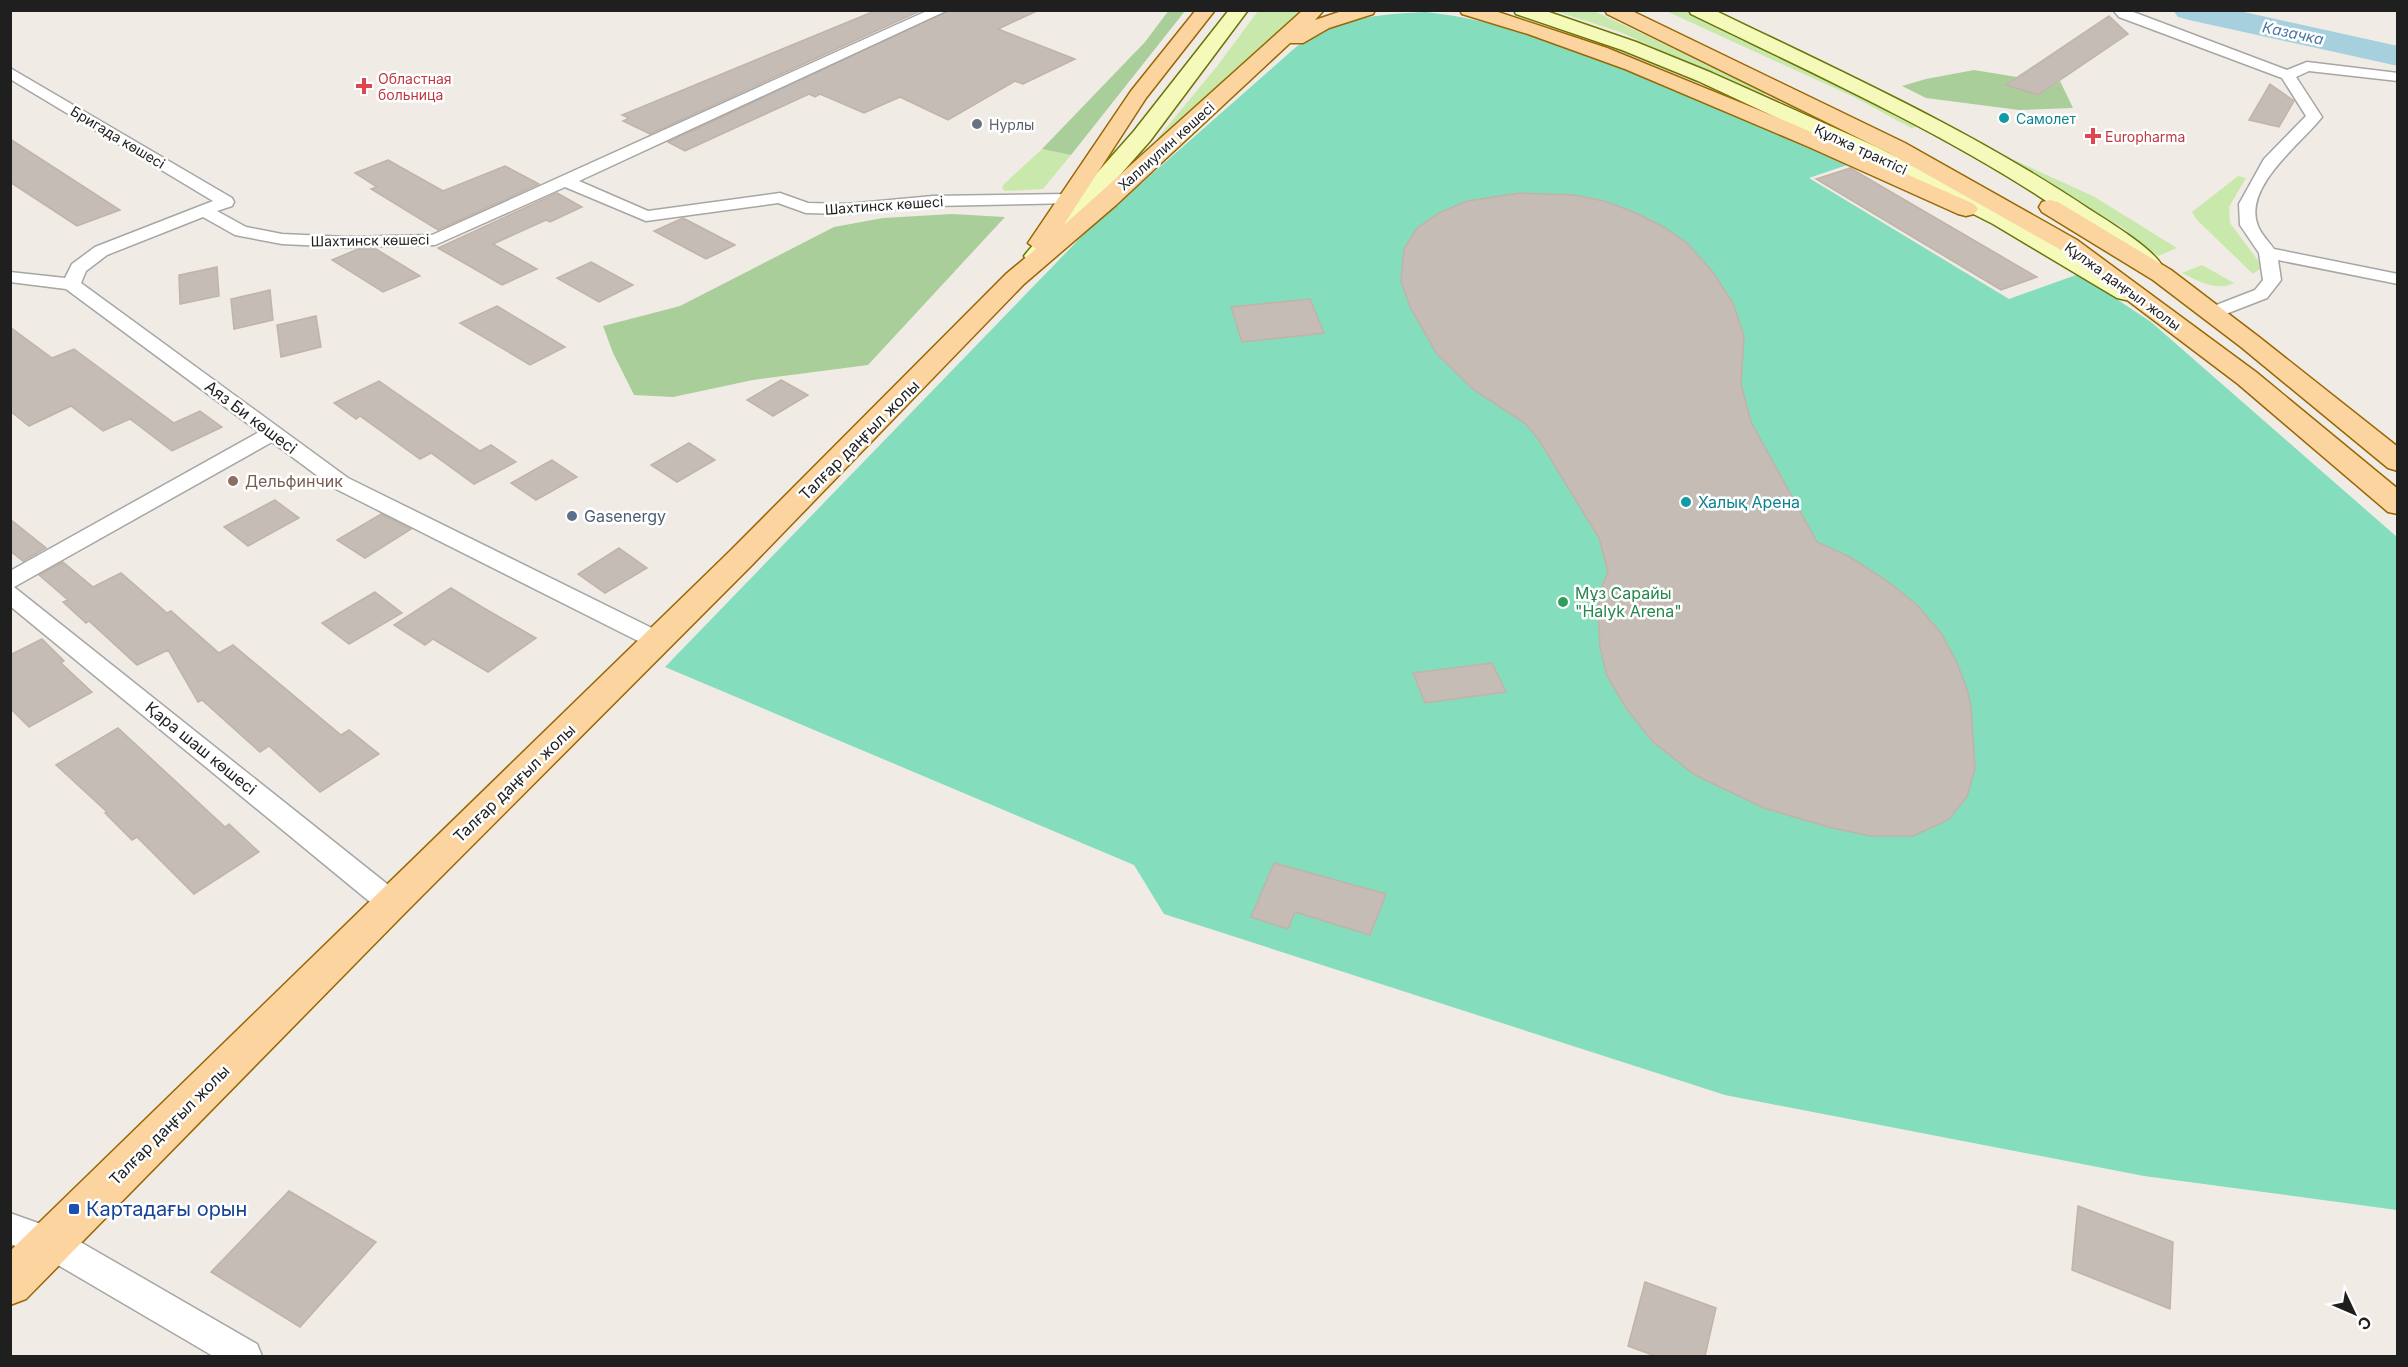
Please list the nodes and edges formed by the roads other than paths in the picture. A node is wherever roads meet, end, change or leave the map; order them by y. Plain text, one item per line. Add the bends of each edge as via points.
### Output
1 (940, 10) edge
2 (1206, 10) edge
3 (1239, 10) edge
4 (1315, 10) edge
5 (1366, 10) edge
6 (1469, 10) edge
7 (1523, 10) edge
8 (1614, 10) edge
9 (1650, 10) edge
10 (1698, 10) edge
11 (2120, 10) edge
12 (10, 72) edge
13 (2288, 75) junction
14 (2397, 76) edge
15 (1243, 77) junction
16 (1831, 105) junction
17 (566, 181) junction
18 (1069, 200) junction
19 (204, 211) junction
20 (2268, 253) junction
21 (2061, 255) junction
22 (2313, 261) junction
23 (2162, 275) junction
24 (10, 278) edge
25 (1015, 279) junction
26 (2397, 279) edge
27 (71, 284) junction
28 (2397, 291) edge
29 (2212, 313) junction
30 (2180, 327) junction
31 (271, 434) junction
32 (2397, 462) edge
33 (2397, 504) edge
34 (10, 581) edge
35 (10, 594) edge
36 (658, 640) junction
37 (391, 903) junction
38 (10, 1228) edge
39 (51, 1243) junction
40 (10, 1283) edge
41 (245, 1356) edge

1 - 17 street, Шахтинск көшесі
2 - 18 main road via 1138,94
3 - 25 main road, Халлиулин көшесі via 1142,136
4 - 15 main road, Халлиулин көшесі
5 - 15 main road via 1322,24
6 - 21 main road via 1543,32 1680,84 1861,160
7 - 21 main road, Құлжа трактісі via 1629,46 1725,86 1936,185
8 - 16 main road
9 - 16 main road
10 - 23 main road via 1981,154 2069,205
11 - 13 street
12 - 19 street, Бригада көшесі via 226,202
13 - 14 street via 2307,66
13 - 20 street via 2314,117 2270,162 2247,204 2249,225
15 - 25 main road, Халлиулин көшесі
16 - 23 main road, Құлжа даңғыл жолы via 1927,141 2022,191
16 - 30 main road, Құлжа даңғыл жолы via 2069,245
17 - 18 street, Шахтинск көшесі via 646,216 780,198 806,208 837,209 933,201
17 - 19 street, Шахтинск көшесі via 435,240 282,239 241,231
18 - 25 main road
19 - 27 street via 101,250 78,268
20 - 22 street
20 - 29 street via 2272,280 2261,294
21 - 30 main road, Құлжа трактісі
22 - 26 street
22 - 28 street via 2355,282
23 - 29 main road, Құлжа даңғыл жолы
24 - 27 street
25 - 36 main road, Талғар даңғыл жолы
27 - 31 street, Аяз Би көшесі
29 - 32 main road, Құлжа даңғыл жолы
30 - 33 main road, Құлжа даңғыл жолы
31 - 34 street
31 - 36 street, Аяз Би көшесі via 341,483
35 - 37 street, Қара шаш көшесі
36 - 37 main road, Талғар даңғыл жолы
37 - 39 main road, Талғар даңғыл жолы
38 - 39 street
39 - 40 main road, Талғар даңғыл жолы
39 - 41 street

